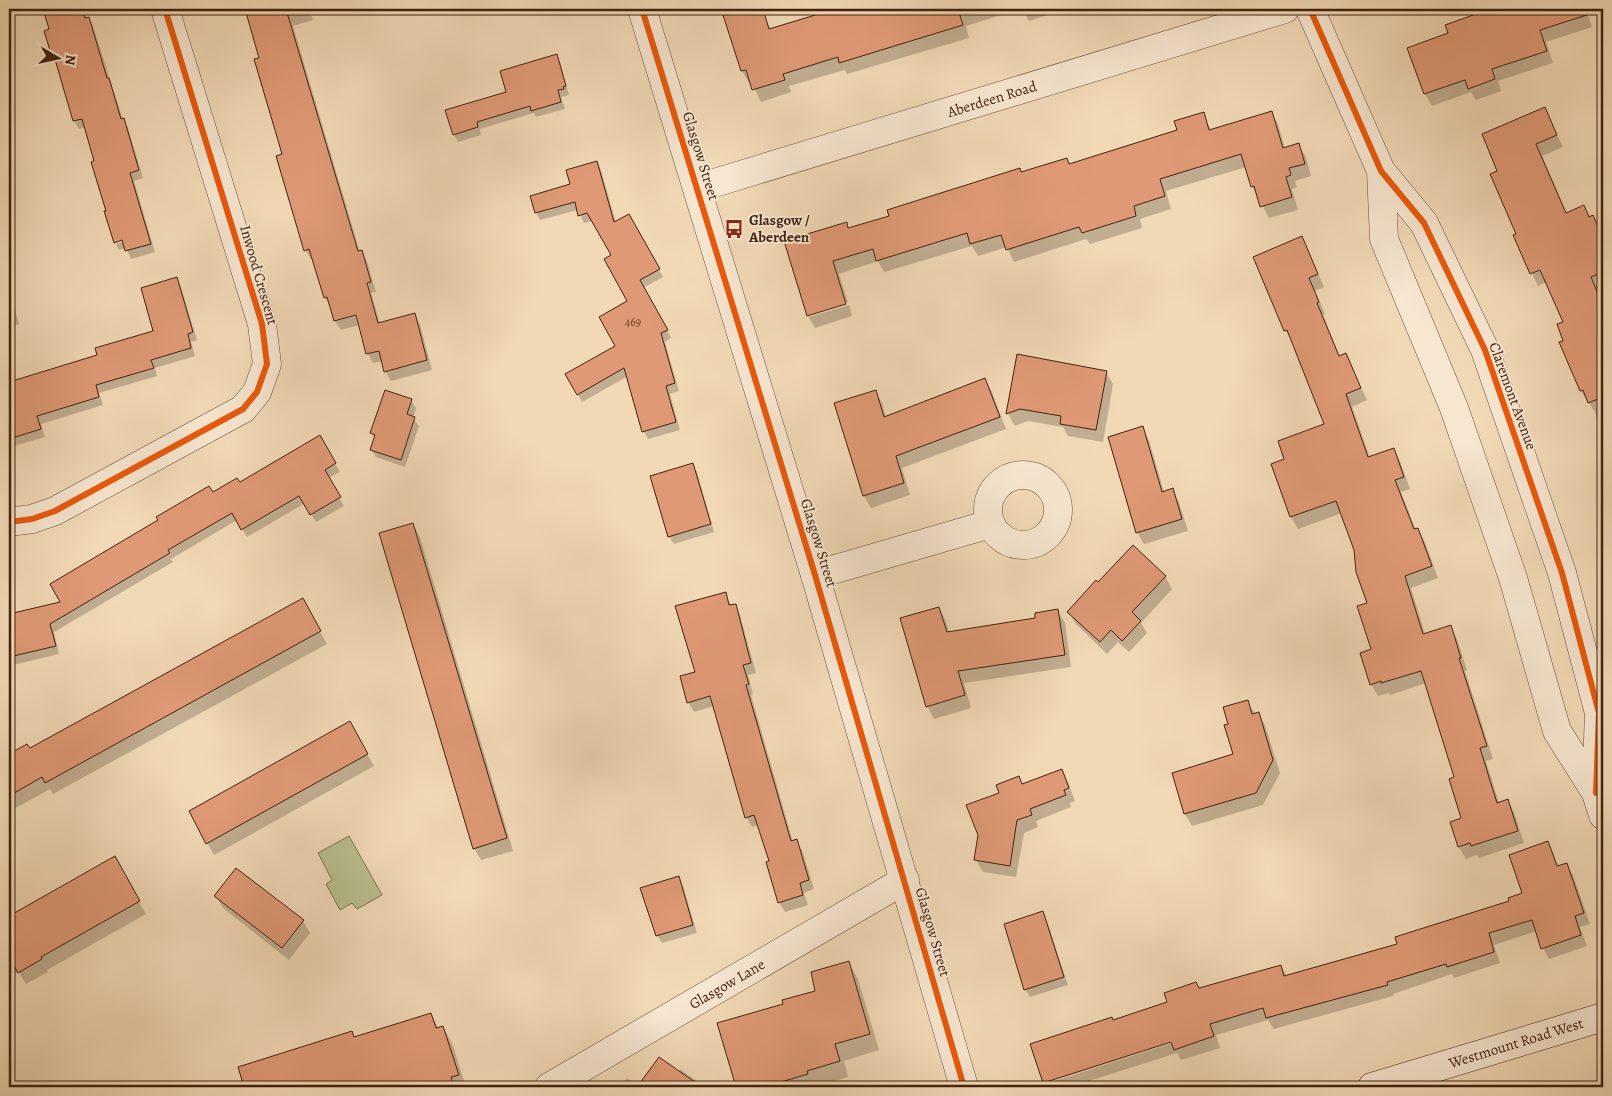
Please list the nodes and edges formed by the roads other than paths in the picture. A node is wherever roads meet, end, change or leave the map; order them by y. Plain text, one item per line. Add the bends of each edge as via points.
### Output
1 (165, 9) edge
2 (642, 9) edge
3 (1285, 9) edge
4 (1310, 9) edge
5 (1381, 171) junction
6 (698, 188) junction
7 (9, 522) edge
8 (990, 524) dead end
9 (816, 575) junction
10 (1600, 804) edge
11 (905, 880) junction
12 (1603, 1017) edge
13 (549, 1087) edge
14 (964, 1087) edge
15 (1372, 1087) edge

1 - 7 street, Inwood Crescent via 262,324 267,364 257,392 243,409 55,511
2 - 6 street, Glasgow Street
3 - 6 street, Aberdeen Road
4 - 5 street, Claremont Avenue
5 - 10 street, Claremont Avenue via 1384,239 1454,408 1513,578 1558,731
5 - 10 street, Claremont Avenue via 1424,222 1485,350 1562,573 1599,713
6 - 9 street, Glasgow Street
8 - 9 street
9 - 11 street, Glasgow Street
11 - 13 street, Glasgow Lane
11 - 14 street, Glasgow Street
12 - 15 street, Westmount Road West

